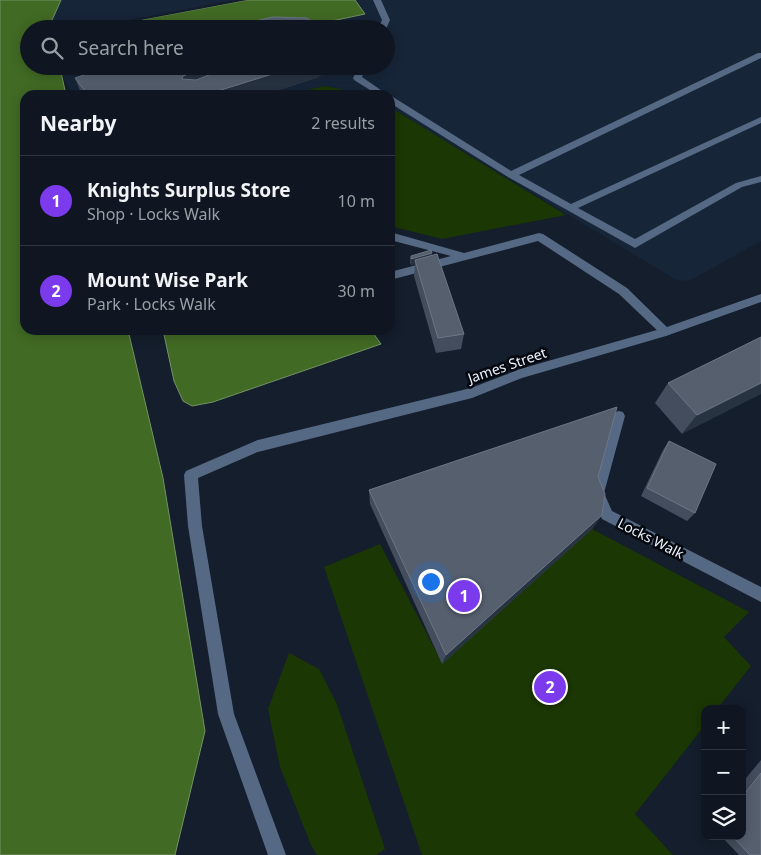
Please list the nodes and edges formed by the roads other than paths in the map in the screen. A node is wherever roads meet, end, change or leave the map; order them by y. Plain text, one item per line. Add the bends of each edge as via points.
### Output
1 (377, 0) edge
2 (386, 20) edge
3 (761, 55) edge
4 (358, 75) edge
5 (376, 90) edge
6 (395, 102) edge
7 (761, 120) edge
8 (511, 175) junction
9 (761, 179) edge
10 (570, 208) junction
11 (395, 237) edge
12 (464, 256) junction
13 (395, 275) edge
14 (758, 302) edge
15 (666, 332) junction
16 (619, 416) dead end
17 (761, 595) edge
18 (277, 855) edge

1 - 2 street
3 - 8 street
4 - 5 street via 357,78
6 - 8 street
7 - 10 street
8 - 10 street
9 - 10 street via 739,185 635,244
11 - 12 street
12 - 13 street
12 - 15 street via 539,237 623,291
14 - 15 street, James Street
15 - 18 street, James Street via 520,374 472,393 258,446 191,475 226,714
16 - 17 street, Locks Walk via 597,493 607,515

